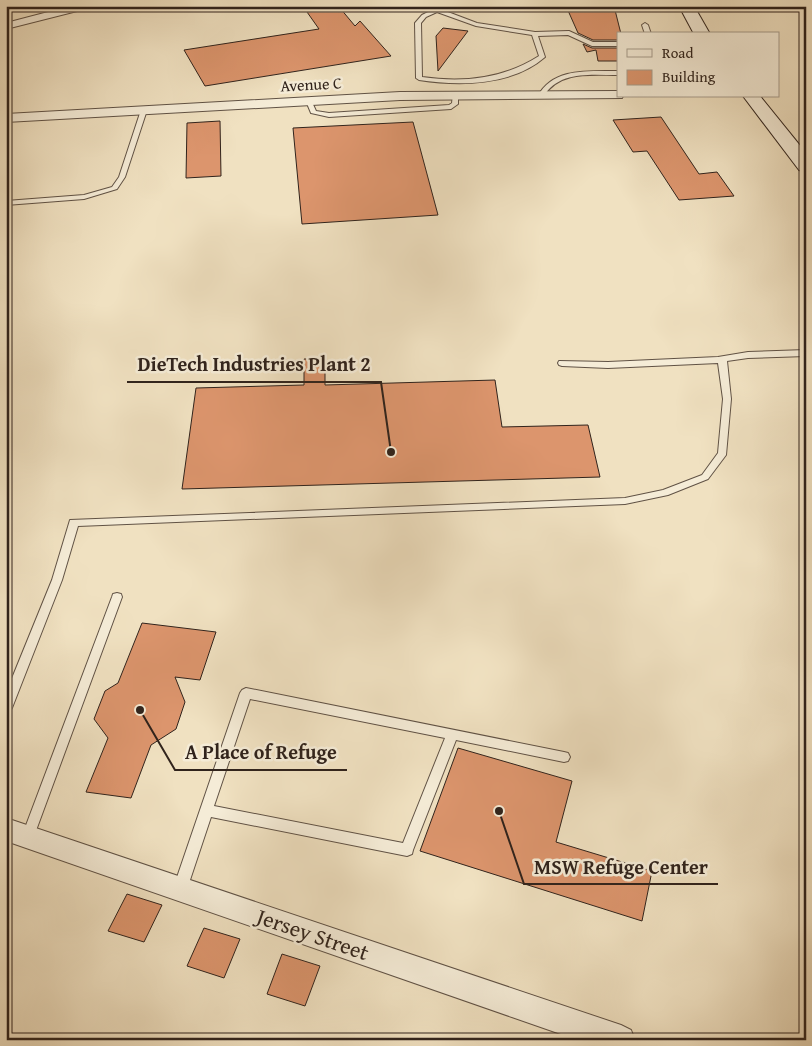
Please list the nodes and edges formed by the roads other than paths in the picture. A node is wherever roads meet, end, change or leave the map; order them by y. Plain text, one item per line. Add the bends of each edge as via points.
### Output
1 (85, 6) edge
2 (426, 6) edge
3 (686, 6) edge
4 (435, 11) junction
5 (645, 25) dead end
6 (6, 26) edge
7 (647, 32) edge
8 (701, 32) edge
9 (535, 34) junction
10 (617, 44) edge
11 (617, 73) edge
12 (617, 94) edge
13 (541, 96) junction
14 (752, 98) edge
15 (144, 110) junction
16 (6, 118) edge
17 (806, 166) edge
18 (6, 202) edge
19 (806, 353) edge
20 (722, 359) junction
21 (562, 363) dead end
22 (118, 597) dead end
23 (6, 708) edge
24 (452, 735) junction
25 (564, 757) dead end
26 (206, 810) junction
27 (17, 833) edge
28 (180, 889) junction
29 (621, 1040) edge

1 - 6 street
2 - 4 lane
3 - 8 street
4 - 9 lane via 476,24
4 - 9 lane via 418,23 419,78 490,79 527,68 542,57
5 - 7 lane
9 - 10 lane via 569,33 592,44
11 - 13 lane via 588,73 561,78 543,88
12 - 13 street, Avenue C
13 - 15 street, Avenue C via 400,96
14 - 17 street
15 - 16 street, Avenue C
15 - 18 lane via 122,177 115,188 84,197
19 - 20 lane
20 - 21 lane via 608,365
20 - 23 lane via 727,399 723,453 705,477 665,493 625,501 74,523 57,580
22 - 27 lane
24 - 25 lane
24 - 26 lane via 407,850
24 - 26 lane via 246,693
26 - 28 lane
27 - 28 street, Jersey Street
28 - 29 street, Jersey Street

